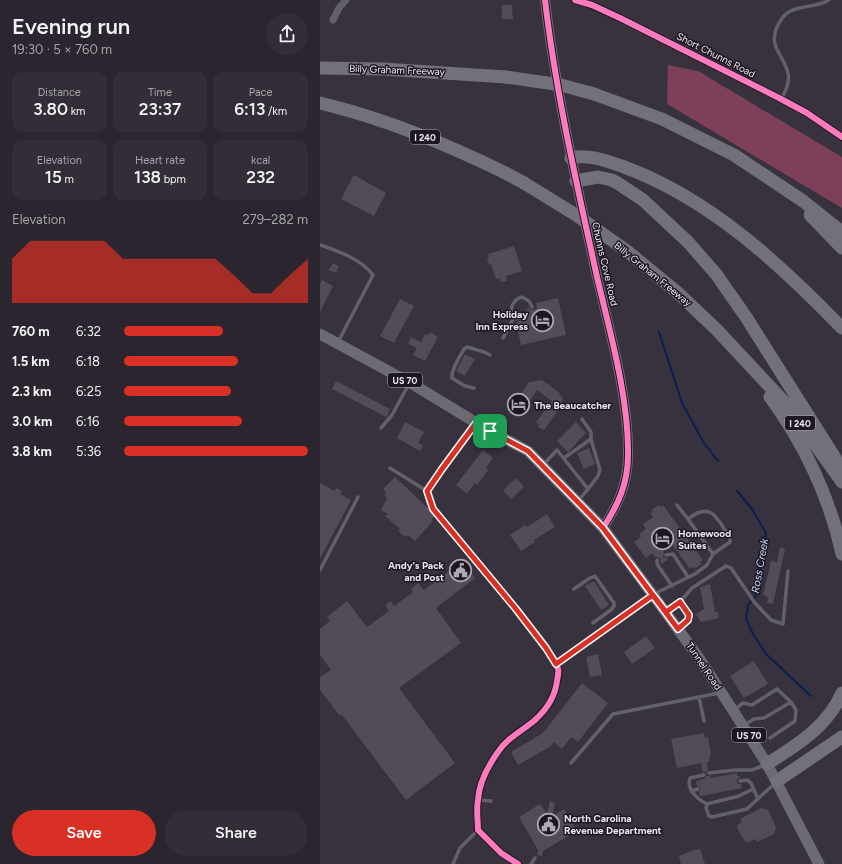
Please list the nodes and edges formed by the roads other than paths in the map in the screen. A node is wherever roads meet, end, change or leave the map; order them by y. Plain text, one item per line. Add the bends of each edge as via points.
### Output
1 (346, 0) edge
2 (545, 0) edge
3 (575, 0) edge
4 (829, 0) edge
5 (333, 20) dead end
6 (320, 68) edge
7 (781, 99) junction
8 (320, 103) edge
9 (842, 137) edge
10 (571, 158) junction
11 (764, 174) junction
12 (576, 181) junction
13 (842, 232) edge
14 (320, 245) edge
15 (842, 248) edge
16 (532, 307) dead end
17 (526, 316) dead end
18 (513, 319) junction
19 (842, 328) edge
20 (320, 334) edge
21 (503, 338) dead end
22 (337, 343) junction
23 (490, 355) dead end
24 (752, 369) junction
25 (410, 382) junction
26 (474, 388) dead end
27 (582, 419) dead end
28 (476, 423) junction
29 (381, 428) dead end
30 (591, 439) junction
31 (564, 458) junction
32 (542, 466) junction
33 (390, 468) dead end
34 (842, 469) edge
35 (842, 482) edge
36 (588, 489) junction
37 (427, 491) junction
38 (358, 497) dead end
39 (578, 502) junction
40 (677, 505) dead end
41 (688, 519) junction
42 (603, 528) junction
43 (713, 554) junction
44 (842, 554) edge
45 (666, 555) dead end
46 (657, 560) dead end
47 (320, 570) edge
48 (788, 571) dead end
49 (688, 577) junction
50 (672, 586) junction
51 (574, 589) dead end
52 (653, 595) junction
53 (680, 602) junction
54 (666, 612) junction
55 (593, 623) dead end
56 (678, 629) junction
57 (556, 664) junction
58 (722, 692) junction
59 (842, 693) edge
60 (699, 697) junction
61 (791, 702) junction
62 (734, 711) junction
63 (704, 721) dead end
64 (743, 725) junction
65 (842, 737) edge
66 (770, 738) dead end
67 (571, 763) dead end
68 (767, 764) junction
69 (709, 773) dead end
70 (704, 775) dead end
71 (740, 781) dead end
72 (776, 781) junction
73 (698, 789) dead end
74 (753, 790) junction
75 (691, 791) junction
76 (758, 799) junction
77 (478, 800) junction
78 (491, 801) dead end
79 (707, 804) junction
80 (478, 830) junction
81 (535, 858) dead end
82 (453, 864) edge
83 (518, 864) edge
84 (531, 864) edge
85 (819, 864) edge

1 - 5 street
2 - 10 main road, Chunns Cove Road
3 - 7 street, Short Chunns Road via 620,18
4 - 7 lane via 786,14 774,33 777,50 788,72 788,86
6 - 11 highway, Billy Graham Freeway, bridge via 383,69 506,77 561,85 662,119 734,154
7 - 9 street, Short Chunns Road
8 - 24 highway, Billy Graham Freeway / I 240, bridge via 400,126 479,159 576,215 627,251 703,316
10 - 12 main road, Chunns Cove Road
10 - 19 highway via 584,156 613,163 666,185 696,203 761,252
11 - 13 highway, Billy Graham Freeway via 803,200
11 - 15 highway via 771,185 810,215
12 - 34 highway via 598,177 612,180 644,200 688,242 716,274 746,317
12 - 42 main road, Chunns Cove Road via 619,374 628,439 623,489
14 - 22 lane via 364,265 373,275
16 - 18 lane via 526,298 516,299 511,309
17 - 18 lane
18 - 21 lane
20 - 22 main road, Tunnel Road / US 70
22 - 25 main road, Tunnel Road / US 70
23 - 26 lane via 467,347 453,370 452,378
24 - 35 highway, Billy Graham Freeway / I 240 via 787,406
24 - 44 highway via 812,467 831,513
25 - 28 main road, Tunnel Road / US 70
25 - 29 lane via 392,415
27 - 30 lane via 591,432
28 - 32 main road, Tunnel Road / US 70 via 528,451
28 - 37 lane
30 - 31 lane
30 - 36 lane via 600,470
31 - 32 lane via 557,450
31 - 36 lane
32 - 39 main road, Tunnel Road / US 70
33 - 37 lane
36 - 39 lane
37 - 57 lane via 433,509 516,609
38 - 47 lane
39 - 42 main road, Tunnel Road / US 70
40 - 41 lane
41 - 43 lane
41 - 43 lane via 696,512 704,510 712,513 730,538 730,542
42 - 52 main road, Tunnel Road / US 70
43 - 49 lane via 707,565
45 - 49 lane via 673,554
46 - 50 lane
48 - 53 lane via 783,624 771,620 754,603 731,568 726,566 692,588
49 - 50 lane
50 - 52 lane
51 - 55 lane via 596,576 614,603 612,609
52 - 54 main road, Tunnel Road / US 70
52 - 57 street
53 - 54 lane
53 - 56 lane via 689,617
54 - 56 main road, Tunnel Road / US 70
56 - 58 main road, Tunnel Road / US 70
57 - 77 street via 559,670 551,702 498,751 481,784
58 - 60 lane
58 - 62 main road, Tunnel Road / US 70
59 - 68 highway via 833,710 819,726 803,741
60 - 63 lane
60 - 67 lane via 613,714
61 - 62 lane via 777,688 752,705 743,703
61 - 64 lane via 764,718 754,719
61 - 66 lane via 796,710 795,721
62 - 64 main road, Tunnel Road / US 70
64 - 68 main road, Tunnel Road / US 70
65 - 72 highway
68 - 69 lane via 752,770
68 - 72 main road, Tunnel Road / US 70
70 - 75 lane via 690,778 688,783
71 - 74 lane via 747,780
72 - 76 lane
72 - 85 main road, Tunnel Road / US 70
73 - 75 lane
74 - 76 lane
74 - 79 lane
75 - 79 lane
76 - 79 lane via 747,809 712,818 706,808
77 - 78 lane
77 - 80 street
80 - 82 lane via 460,848
80 - 83 street via 501,853
81 - 84 lane

